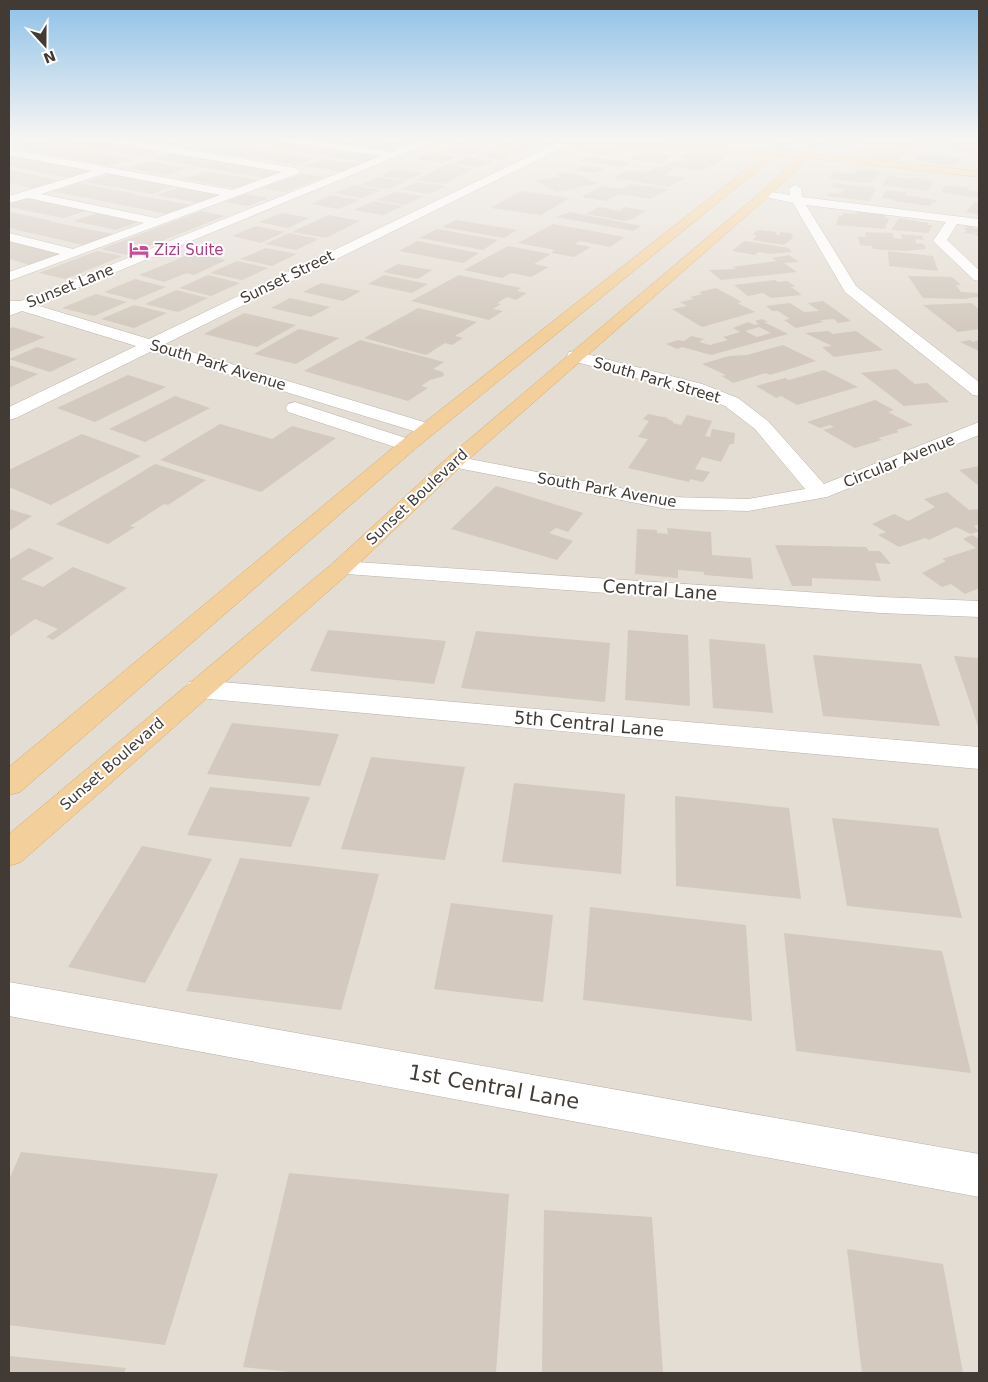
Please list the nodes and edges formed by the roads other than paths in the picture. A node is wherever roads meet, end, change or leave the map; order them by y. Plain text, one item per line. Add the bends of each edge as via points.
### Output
1 (63, 202) edge
2 (211, 202) edge
3 (277, 202) edge
4 (441, 202) edge
5 (711, 202) edge
6 (755, 202) edge
7 (799, 202) edge
8 (818, 202) edge
9 (954, 219) junction
10 (157, 222) junction
11 (979, 223) edge
12 (9, 237) edge
13 (74, 253) junction
14 (9, 277) edge
15 (979, 277) edge
16 (12, 308) edge
17 (150, 344) junction
18 (130, 353) junction
19 (575, 356) junction
20 (241, 390) dead end
21 (979, 391) edge
22 (278, 402) dead end
23 (9, 414) edge
24 (979, 428) edge
25 (427, 429) junction
26 (408, 445) junction
27 (454, 462) junction
28 (820, 494) junction
29 (340, 568) junction
30 (979, 609) edge
31 (199, 689) junction
32 (979, 758) edge
33 (9, 784) edge
34 (9, 853) edge
35 (9, 999) edge
36 (979, 1176) edge

1 - 10 street
2 - 10 street
3 - 16 street, Sunset Lane
4 - 17 street, Sunset Street
5 - 25 main road
6 - 19 main road, Sunset Boulevard
7 - 21 street via 850,288
8 - 9 street
9 - 11 street
9 - 15 street via 940,241
10 - 13 street
12 - 13 street
13 - 14 street
16 - 17 street, South Park Avenue
16 - 18 street, South Park Avenue
17 - 18 street, Sunset Street
17 - 25 street, South Park Avenue
18 - 20 street, South Park Avenue
18 - 23 street, Sunset Street
19 - 27 main road, Sunset Boulevard
19 - 28 street, South Park Street via 719,396 738,406 756,419
22 - 26 street, South Park Avenue
24 - 28 street, Circular Avenue
25 - 26 main road
26 - 33 main road
27 - 28 street, South Park Avenue via 667,503 748,505
27 - 29 main road, Sunset Boulevard
29 - 30 street, Central Lane via 861,604
29 - 31 main road, Sunset Boulevard
31 - 32 street, 5th Central Lane
31 - 34 main road, Sunset Boulevard
35 - 36 street, 1st Central Lane

